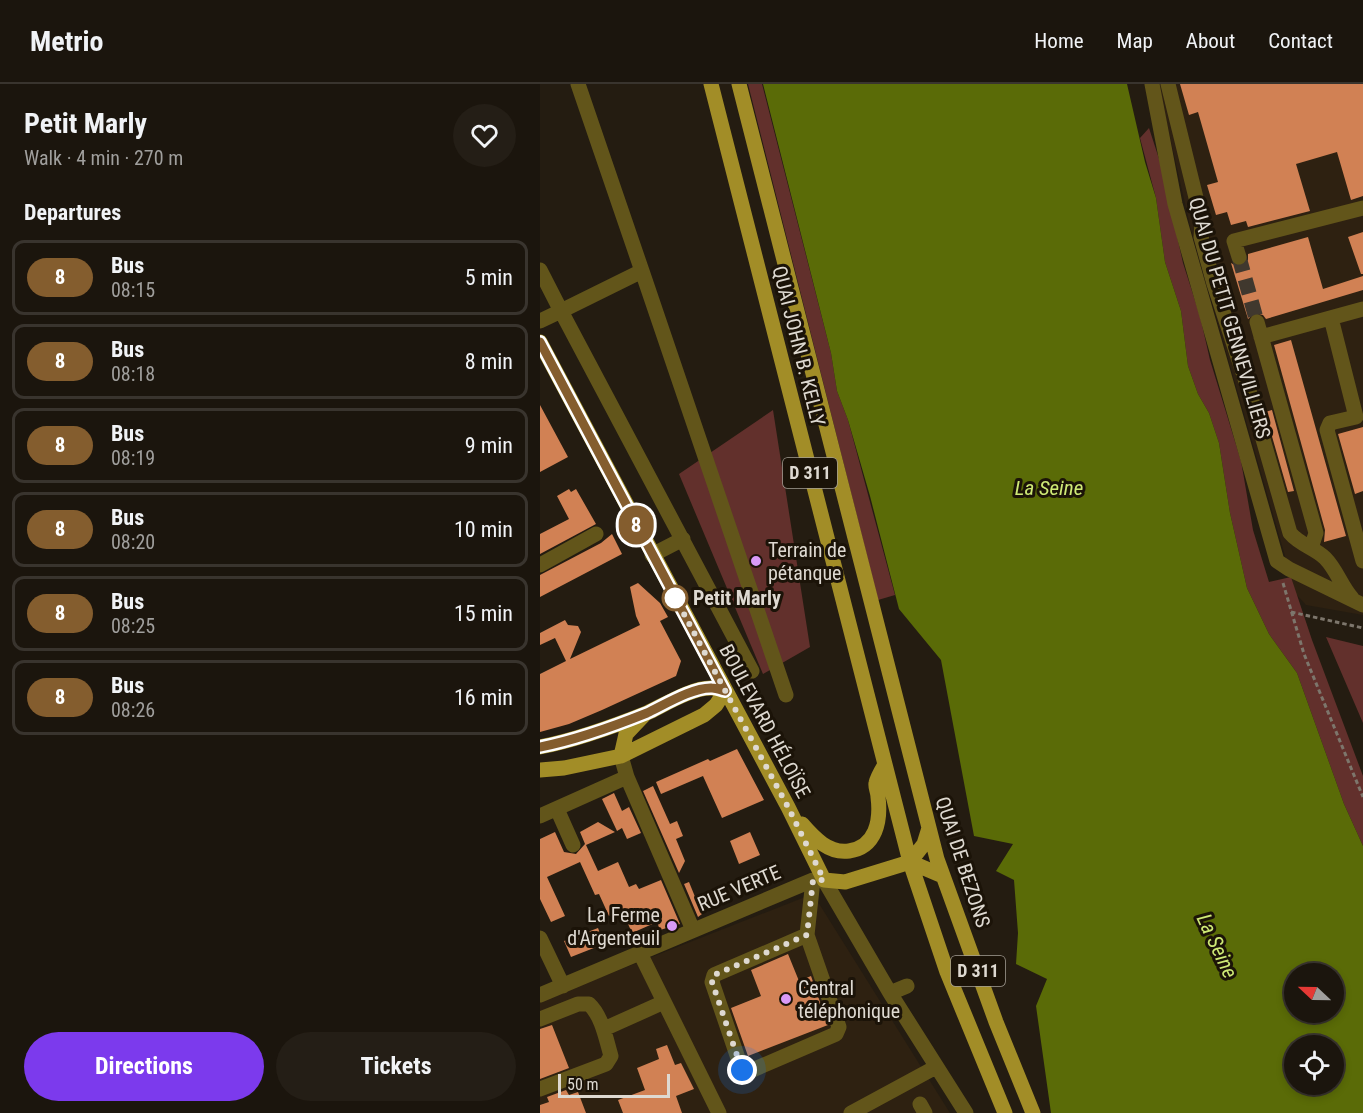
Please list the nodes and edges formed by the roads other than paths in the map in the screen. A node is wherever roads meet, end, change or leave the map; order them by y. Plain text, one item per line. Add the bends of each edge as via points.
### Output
1 (578, 84) edge
2 (711, 84) edge
3 (739, 84) edge
4 (1152, 84) edge
5 (1168, 84) edge
6 (1363, 208) edge
7 (1239, 257) tunnel mouth
8 (540, 270) edge
9 (642, 271) junction
10 (1363, 309) edge
11 (561, 311) junction
12 (1331, 318) junction
13 (540, 321) edge
14 (540, 342) edge
15 (544, 359) edge
16 (596, 534) dead end
17 (683, 539) junction
18 (1311, 548) junction
19 (652, 555) junction
20 (1363, 561) edge
21 (540, 565) edge
22 (1361, 605) edge
23 (752, 671) dead end
24 (725, 691) junction
25 (786, 695) dead end
26 (646, 713) junction
27 (900, 721) joint
28 (540, 747) edge
29 (621, 756) junction
30 (884, 766) junction
31 (540, 770) edge
32 (627, 777) junction
33 (788, 807) junction
34 (557, 809) junction
35 (540, 816) edge
36 (928, 828) junction
37 (573, 845) dead end
38 (910, 862) junction
39 (943, 876) junction
40 (819, 880) junction
41 (693, 930) junction
42 (807, 935) junction
43 (540, 938) edge
44 (640, 953) junction
45 (563, 986) junction
46 (907, 986) dead end
47 (890, 993) junction
48 (540, 995) edge
49 (664, 1002) junction
50 (540, 1018) edge
51 (604, 1029) junction
52 (936, 1067) junction
53 (540, 1089) edge
54 (719, 1113) edge
55 (850, 1113) edge
56 (966, 1113) edge
57 (1005, 1113) edge
58 (1033, 1113) edge

1 - 9 street
2 - 30 main road, QUAI JOHN B. KELLY / D 311
3 - 27 main road, QUAI JOHN B. KELLY / D 311
4 - 22 street, QUAI DU PETIT GENNEVILLIERS via 1175,204 1277,561
5 - 18 street via 1202,222 1201,237 1276,489 1290,533
6 - 7 street via 1234,241
8 - 11 street
9 - 11 street
9 - 25 street
10 - 12 street
11 - 13 street
11 - 17 street
12 - 18 street via 1259,330 1316,532
12 - 20 street via 1356,417 1330,423 1327,430
14 - 15 main road, BOULEVARD HÉLOÏSE
15 - 19 main road, BOULEVARD HÉLOÏSE
16 - 21 street
17 - 19 street
17 - 23 street
18 - 22 street via 1333,567 1345,591
19 - 24 main road, BOULEVARD HÉLOÏSE
24 - 26 main road via 695,691
24 - 29 main road via 704,716
24 - 33 main road, BOULEVARD HÉLOÏSE
26 - 28 main road
26 - 29 main road via 626,734
27 - 36 main road, QUAI DE BEZONS / D 311
29 - 31 main road
29 - 32 street
30 - 33 main road via 876,785 879,808 875,831 870,841 858,849 841,852 829,848 813,837
30 - 38 main road, QUAI JOHN B. KELLY / D 311
32 - 34 street
32 - 41 street
33 - 40 main road, BOULEVARD HÉLOÏSE
34 - 35 street
34 - 37 street
36 - 38 main road via 924,844
36 - 39 main road, QUAI DE BEZONS / D 311
38 - 39 main road
38 - 40 main road via 845,882
38 - 57 main road, D 311 via 947,972
39 - 58 main road, QUAI DE BEZONS / D 311
40 - 41 street, RUE VERTE
40 - 42 street
40 - 47 street, BOULEVARD HÉLOÏSE
41 - 44 street, RUE VERTE
42 - 42 street via 714,975 712,982 742,1070 750,1071 837,1034 839,1027
43 - 45 street
44 - 45 street, RUE VERTE
44 - 49 street
45 - 48 street, RUE VERTE
46 - 47 street
47 - 52 street, BOULEVARD HÉLOÏSE
49 - 51 street
49 - 54 street
50 - 51 street via 578,1004 589,1004
51 - 53 street via 611,1056 606,1064
52 - 55 street
52 - 56 street, BOULEVARD HÉLOÏSE

